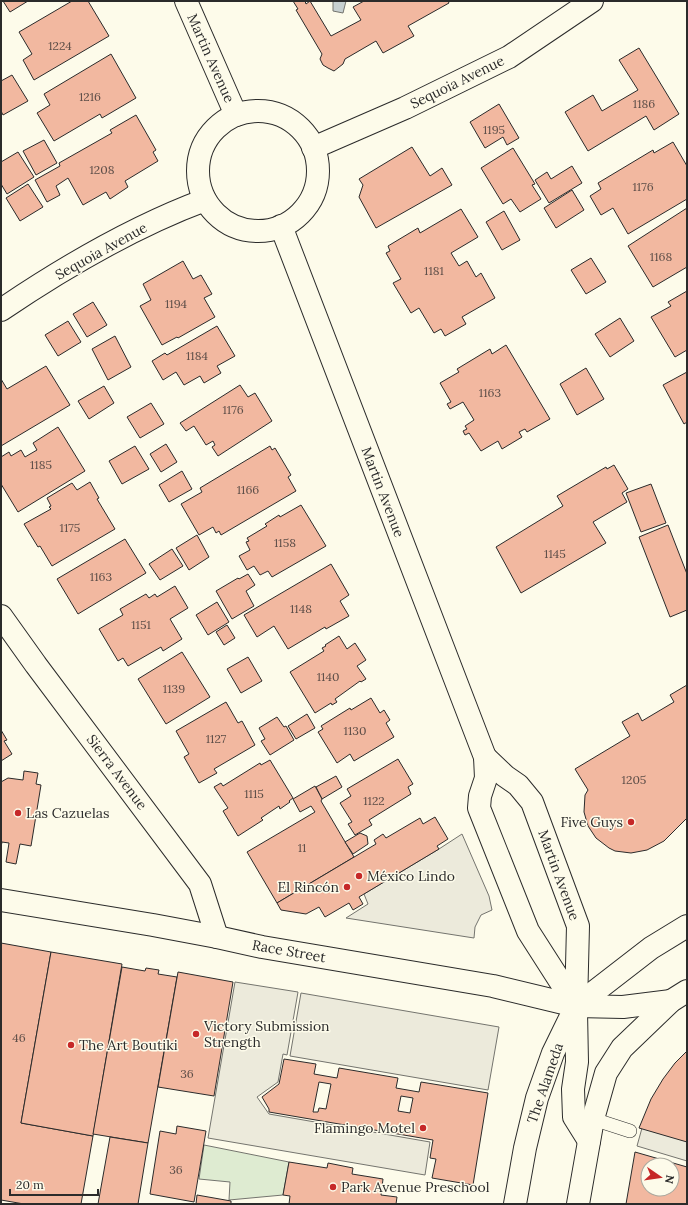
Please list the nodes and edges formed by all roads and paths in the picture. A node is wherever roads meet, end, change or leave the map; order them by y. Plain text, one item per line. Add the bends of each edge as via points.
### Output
1 (186, 1) edge
2 (592, 1) edge
3 (236, 115) junction
4 (313, 148) junction
5 (205, 200) junction
6 (281, 226) junction
7 (1, 310) edge
8 (1, 616) edge
9 (485, 757) junction
10 (1, 900) edge
11 (687, 926) edge
12 (217, 937) junction
13 (679, 996) edge
14 (576, 1006) junction
15 (592, 1119) junction
16 (630, 1131) dead end
17 (589, 1141) junction
18 (515, 1204) edge
19 (578, 1204) edge

1 - 3 street, Martin Avenue
2 - 4 street, Sequoia Avenue via 509,57 405,108
3 - 4 street via 256,111 282,116 303,131
3 - 5 street via 218,126 208,137 202,150 198,179
4 - 6 street via 318,169 315,190 299,215
5 - 6 street via 218,216 235,227 255,231
5 - 7 street, Sequoia Avenue via 176,211 114,242 35,287
6 - 9 street, Martin Avenue
8 - 12 street, Sierra Avenue via 200,884
9 - 14 street, Martin Avenue via 486,778 479,808 528,931
9 - 14 street, Martin Avenue via 518,785 532,802 578,926
10 - 12 street, Race Street
11 - 14 street, The Alameda via 651,948
12 - 14 street, Race Street via 493,986
13 - 14 street, Race Street via 623,1006
13 - 15 street via 622,1048 606,1073
14 - 17 street via 574,1117
14 - 18 street, The Alameda via 553,1053 537,1098
15 - 16 lane
15 - 17 street
17 - 19 street

